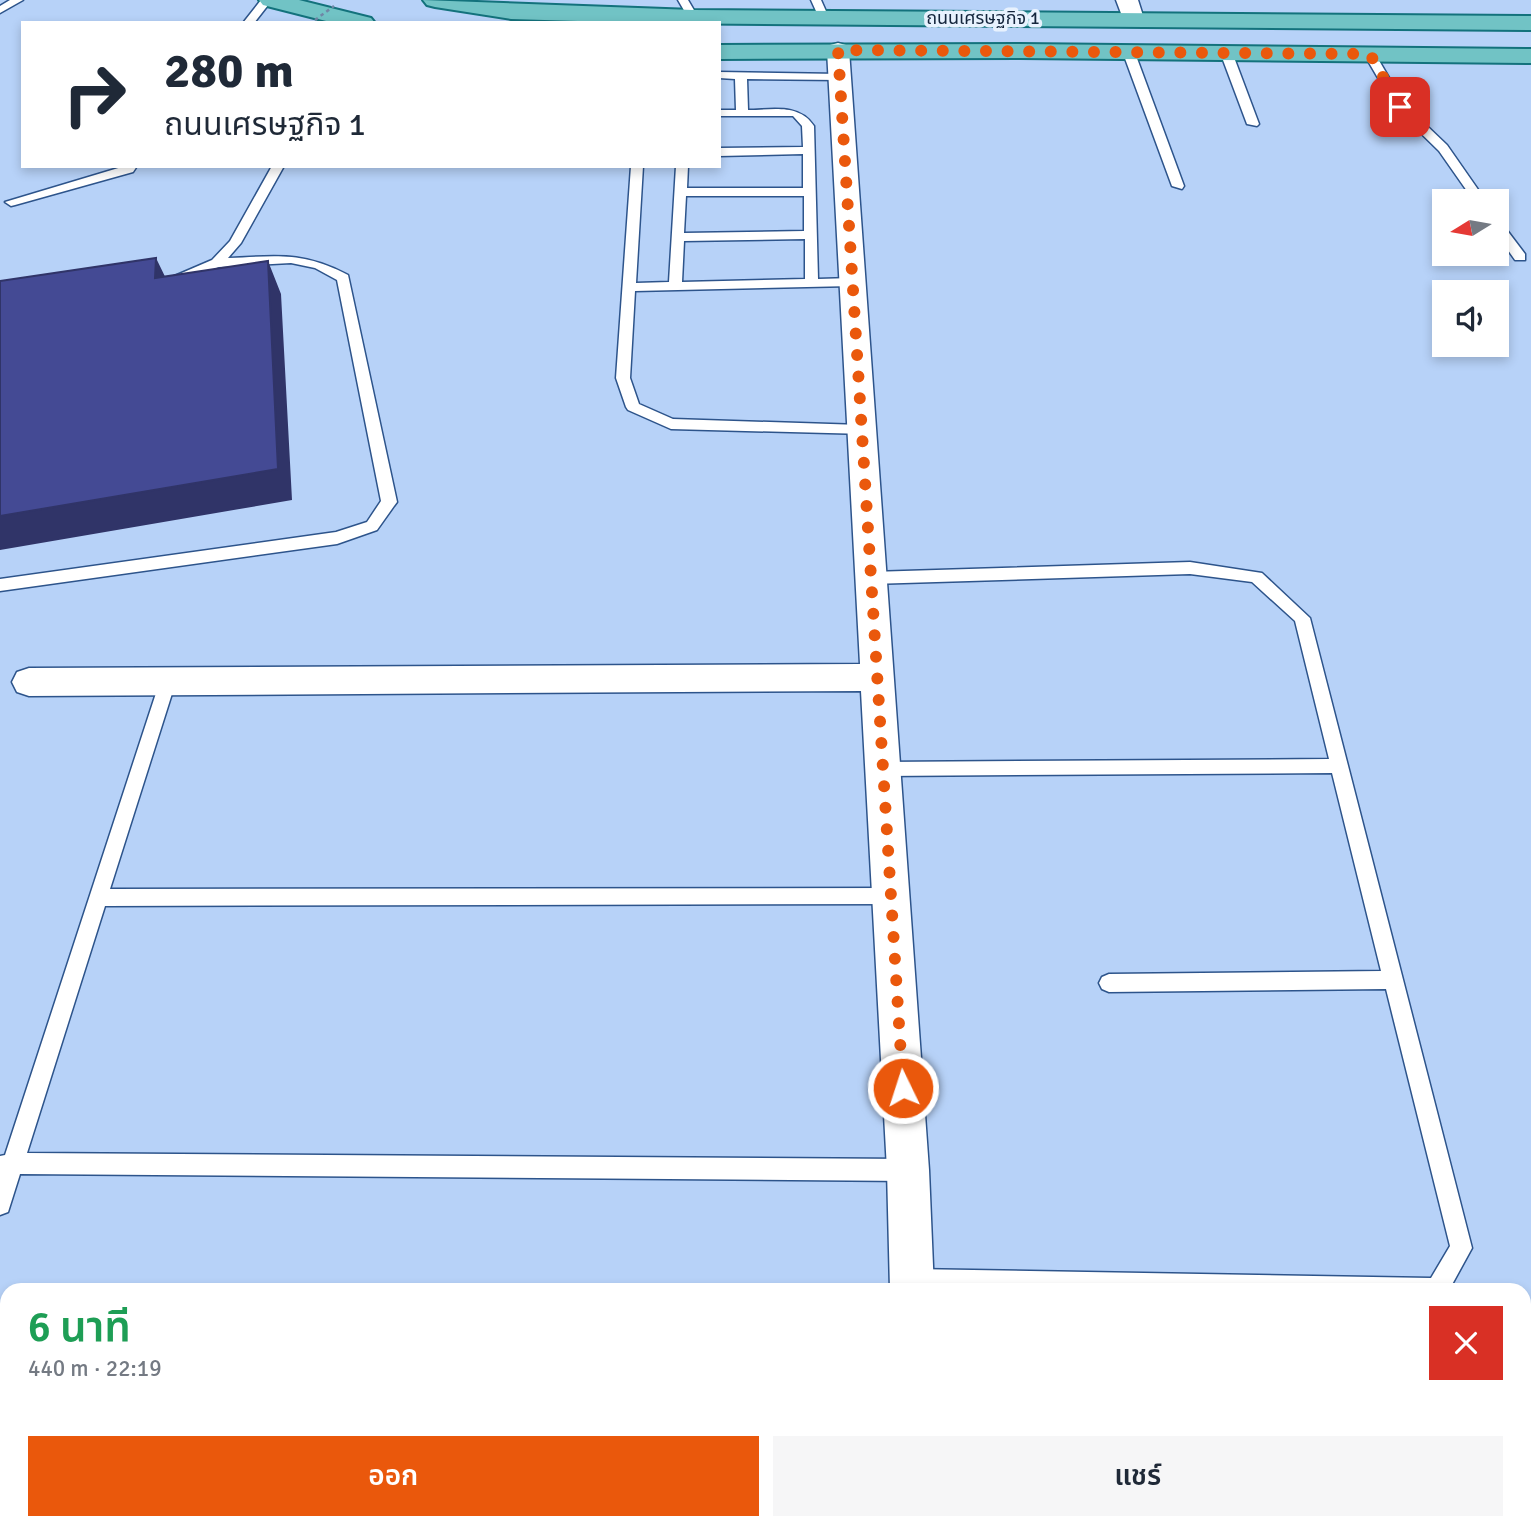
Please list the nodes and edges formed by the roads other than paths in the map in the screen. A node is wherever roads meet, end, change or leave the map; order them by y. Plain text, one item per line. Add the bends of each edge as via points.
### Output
1 (18, 0) edge
2 (269, 0) edge
3 (435, 0) edge
4 (688, 9) edge
5 (820, 9) edge
6 (1130, 9) edge
7 (0, 10) edge
8 (914, 18) junction
9 (1013, 19) junction
10 (250, 21) edge
11 (355, 21) edge
12 (1531, 23) edge
13 (919, 51) junction
14 (1020, 51) junction
15 (721, 52) edge
16 (1226, 52) junction
17 (1129, 53) junction
18 (1370, 54) junction
19 (1531, 56) edge
20 (839, 64) junction
21 (721, 75) edge
22 (741, 76) junction
23 (742, 112) junction
24 (721, 113) edge
25 (1253, 124) dead end
26 (808, 150) junction
27 (721, 152) edge
28 (130, 168) edge
29 (277, 168) edge
30 (637, 168) edge
31 (682, 168) edge
32 (1178, 186) dead end
33 (1472, 189) edge
34 (680, 192) junction
35 (809, 192) junction
36 (10, 202) dead end
37 (810, 235) junction
38 (678, 237) junction
39 (1509, 242) edge
40 (1520, 257) dead end
41 (217, 263) junction
42 (165, 282) edge
43 (852, 282) junction
44 (812, 283) junction
45 (675, 286) junction
46 (629, 287) junction
47 (861, 430) junction
48 (871, 578) junction
49 (0, 585) edge
50 (877, 677) junction
51 (168, 681) junction
52 (29, 682) dead end
53 (1340, 766) junction
54 (883, 769) junction
55 (891, 897) junction
56 (98, 898) junction
57 (1392, 980) junction
58 (1110, 983) dead end
59 (7, 1165) edge
60 (908, 1170) junction
61 (0, 1204) edge
62 (912, 1283) edge
63 (1441, 1283) edge

1 - 7 lane
2 - 10 lane
2 - 11 main road
3 - 4 main road, ถนนเศรษฐกิจ 1 via 511,12
4 - 5 main road, ถนนเศรษฐกิจ 1
5 - 8 main road, ถนนเศรษฐกิจ 1
6 - 9 main road, ถนนเศรษฐกิจ 1
6 - 12 main road, ถนนเศรษฐกิจ 1
8 - 9 main road, ถนนเศรษฐกิจ 1
8 - 13 main road via 938,24 950,33 948,40
9 - 14 main road via 993,22 974,33 989,44
13 - 14 main road, ถนนเศรษฐกิจ 1
13 - 20 main road, ถนนเศรษฐกิจ 1
14 - 17 main road, ถนนเศรษฐกิจ 1
15 - 20 main road, ถนนเศรษฐกิจ 1
16 - 17 main road, ถนนเศรษฐกิจ 1
16 - 18 main road, ถนนเศรษฐกิจ 1
16 - 25 lane
17 - 32 lane
18 - 19 main road, ถนนเศรษฐกิจ 1
18 - 33 lane via 1400,107 1443,148
20 - 22 lane
20 - 43 street
21 - 22 lane
22 - 23 lane
23 - 24 lane
23 - 26 lane via 795,113 808,126
26 - 27 lane
26 - 35 lane
28 - 36 lane
29 - 41 lane via 235,243
30 - 46 lane
31 - 34 lane
34 - 35 lane
34 - 38 lane
35 - 37 lane
37 - 38 lane
37 - 44 lane
38 - 45 lane
39 - 40 lane
41 - 42 lane
41 - 49 lane via 291,258 319,265 343,278 389,502 372,526 337,538
43 - 44 lane
43 - 47 street
44 - 45 lane
45 - 46 lane
46 - 47 lane via 623,378 633,407 671,424
47 - 48 street
48 - 50 street
48 - 53 lane via 1190,568 1255,577 1302,618
50 - 51 street
50 - 54 street
51 - 52 street
51 - 56 lane
53 - 54 lane
53 - 57 lane
54 - 55 street
55 - 56 lane
55 - 60 street
56 - 59 lane
57 - 58 lane
57 - 63 lane via 1461,1248
59 - 60 lane
59 - 61 lane
60 - 62 street

